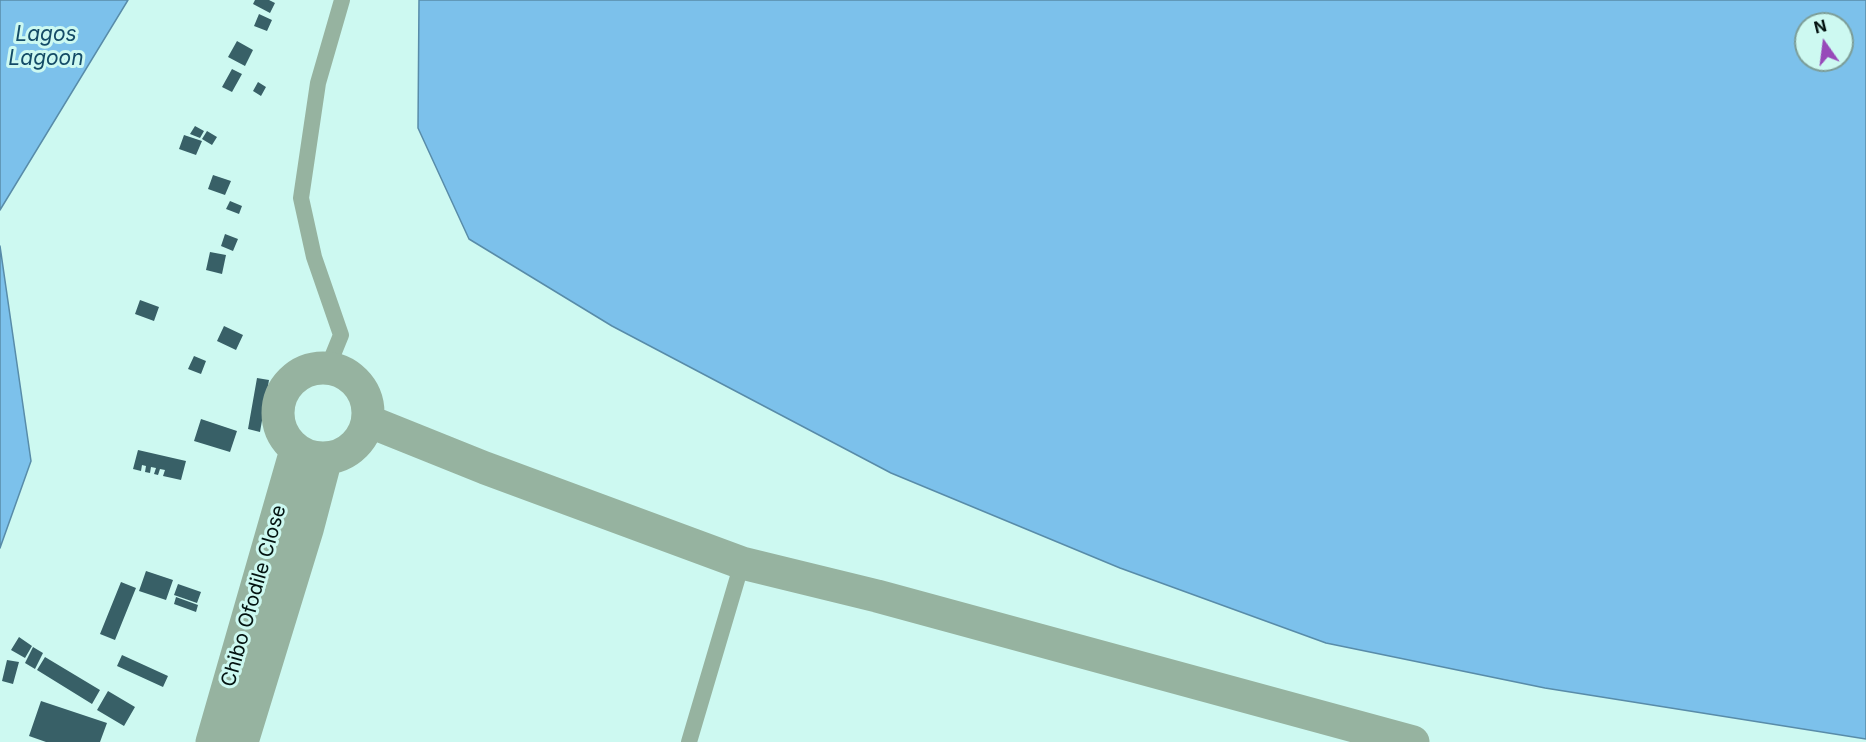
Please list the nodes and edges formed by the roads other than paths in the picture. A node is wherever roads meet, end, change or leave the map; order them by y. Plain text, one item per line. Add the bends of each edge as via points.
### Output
1 (342, 0) edge
2 (328, 367) junction
3 (368, 421) junction
4 (311, 454) junction
5 (742, 563) junction
6 (212, 742) edge
7 (242, 742) edge
8 (689, 742) edge
9 (1413, 742) edge

1 - 2 lane via 318,83 301,198 314,257 341,335
2 - 3 street via 355,380 364,392
2 - 4 street via 313,368 288,383 277,411 286,440
3 - 4 street via 353,447 340,454
3 - 5 street
4 - 6 street, Chibo Ofodile Close
4 - 7 street, Chibo Ofodile Close via 307,530
5 - 8 lane
5 - 9 street

